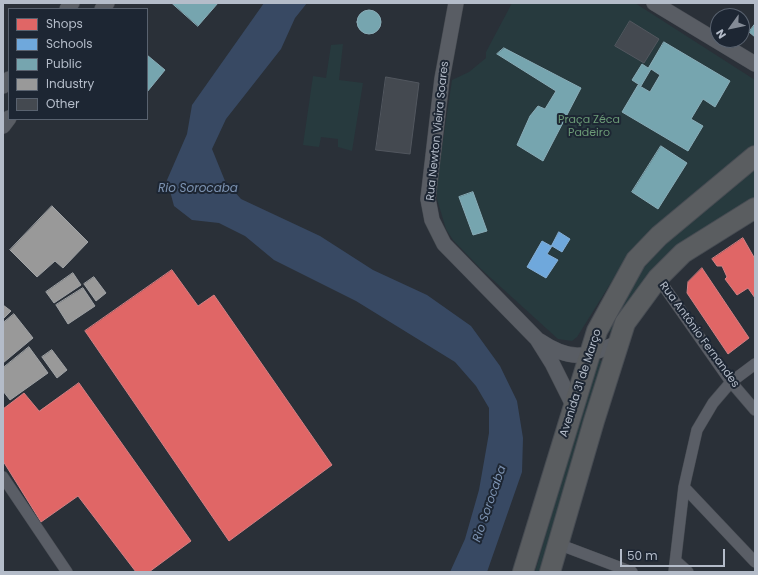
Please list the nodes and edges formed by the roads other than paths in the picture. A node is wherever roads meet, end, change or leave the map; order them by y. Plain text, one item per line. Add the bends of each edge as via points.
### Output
1 (456, 3) edge
2 (654, 3) edge
3 (755, 64) edge
4 (755, 156) edge
5 (755, 208) edge
6 (658, 278) junction
7 (537, 339) junction
8 (618, 343) junction
9 (590, 355) junction
10 (755, 364) edge
11 (731, 382) junction
12 (573, 405) junction
13 (755, 410) edge
14 (3, 477) edge
15 (684, 487) junction
16 (558, 544) junction
17 (755, 562) edge
18 (675, 567) edge
19 (67, 572) edge
20 (523, 572) edge
21 (550, 572) edge
22 (632, 572) edge
23 (688, 572) edge

1 - 7 main road, Rua Newton Vieira Soares via 442,79 428,199 432,220 444,244
2 - 3 main road
4 - 9 highway, Avenida 31 de Março via 659,236 636,260 597,331
5 - 6 highway via 683,253
6 - 8 highway via 625,323
6 - 11 street, Rua Antônio Fernandes
7 - 9 main road via 563,354
7 - 12 main road via 552,362
8 - 9 main road
8 - 16 highway
9 - 12 highway, Avenida 31 de Março
10 - 11 street
11 - 13 street, Rua Antônio Fernandes
11 - 15 street via 713,403 697,430
12 - 20 highway, Avenida 31 de Março
14 - 19 street
15 - 17 street
15 - 18 street
16 - 21 highway
16 - 22 street
18 - 23 street

